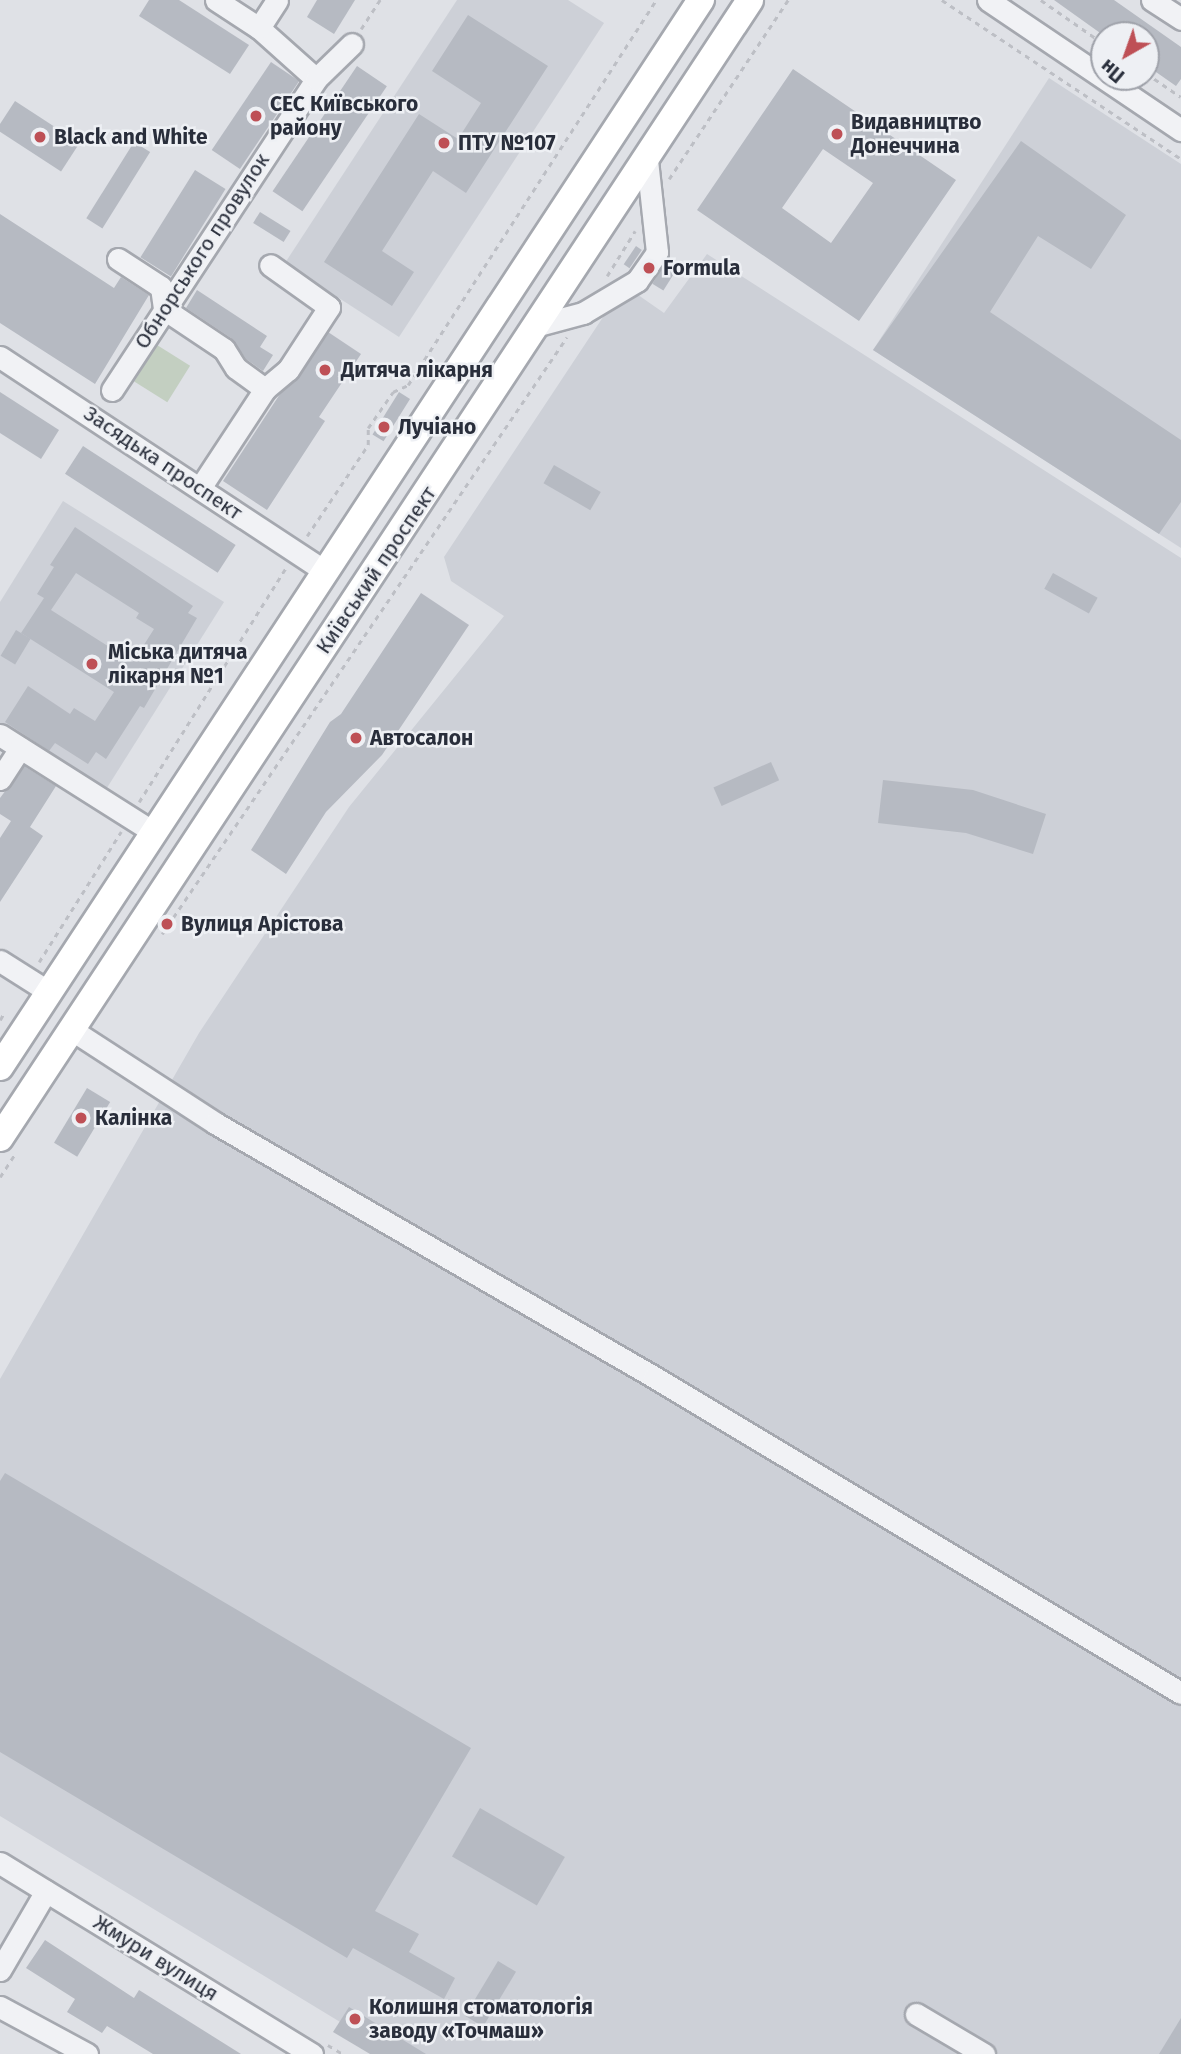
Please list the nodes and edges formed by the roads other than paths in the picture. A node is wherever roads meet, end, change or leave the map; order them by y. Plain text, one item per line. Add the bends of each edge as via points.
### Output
1 (216, 0) edge
2 (277, 0) edge
3 (701, 0) edge
4 (750, 0) edge
5 (988, 0) edge
6 (1152, 0) edge
7 (1012, 6) edge
8 (1181, 19) edge
9 (259, 28) junction
10 (352, 44) road end
11 (316, 79) junction
12 (1181, 130) edge
13 (648, 160) junction
14 (118, 259) dead end
15 (270, 265) dead end
16 (164, 309) junction
17 (538, 325) junction
18 (0, 357) edge
19 (265, 388) junction
20 (112, 390) dead end
21 (200, 488) junction
22 (325, 571) junction
23 (0, 735) edge
24 (20, 748) junction
25 (0, 779) edge
26 (155, 833) junction
27 (80, 946) junction
28 (0, 961) edge
29 (113, 968) junction
30 (49, 992) junction
31 (11, 1027) edge
32 (72, 1030) junction
33 (55, 1055) junction
34 (0, 1067) edge
35 (0, 1139) edge
36 (1181, 1693) edge
37 (0, 1863) edge
38 (46, 1891) junction
39 (0, 1970) edge
40 (0, 2007) edge
41 (916, 2014) dead end
42 (87, 2054) edge
43 (312, 2054) edge
44 (984, 2054) edge

1 - 9 street
2 - 9 street
3 - 22 main road, Київський проспект
4 - 13 main road, Київський проспект
5 - 7 street
6 - 8 street
7 - 12 street
9 - 11 street
10 - 11 street, Обнорського провулок
11 - 16 street, Обнорського провулок
13 - 17 main road, Київський проспект
13 - 17 street via 657,252 637,281 583,313
14 - 16 street via 161,287
15 - 19 street via 329,307 288,370
16 - 19 street via 224,348 236,368
16 - 20 street, Обнорського провулок
17 - 29 main road, Київський проспект
18 - 21 street, Засядька проспект
19 - 21 street
21 - 22 street, Засядька проспект
22 - 26 main road, Київський проспект
23 - 24 street
24 - 25 street
24 - 26 street
26 - 27 main road, Київський проспект
27 - 29 main road via 82,969 90,975
27 - 30 main road, Київський проспект
28 - 30 street
29 - 32 main road, Київський проспект
30 - 31 main road, Київський проспект
31 - 33 main road via 35,1023 54,1030 58,1042
31 - 34 main road, Київський проспект
32 - 33 main road, Київський проспект
32 - 36 street via 215,1122 654,1377
33 - 35 main road, Київський проспект
37 - 38 street, Жмури вулиця
38 - 39 street
38 - 43 street, Жмури вулиця
40 - 42 street
41 - 44 street

